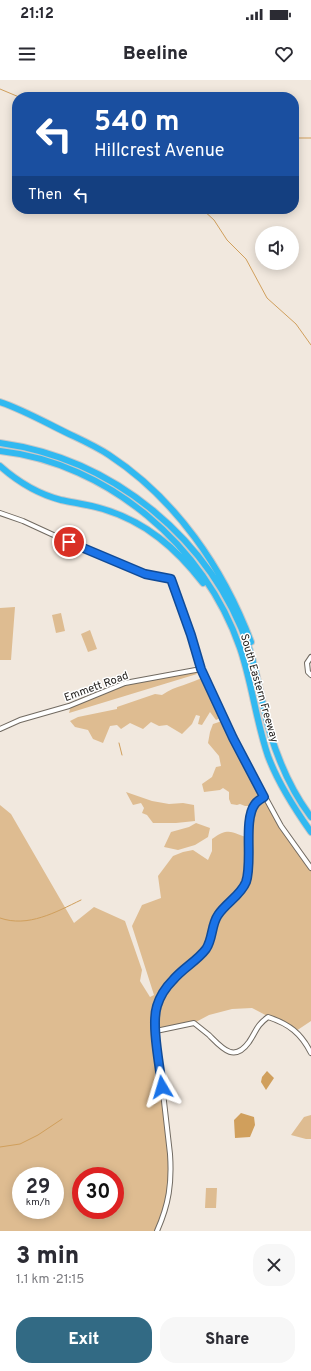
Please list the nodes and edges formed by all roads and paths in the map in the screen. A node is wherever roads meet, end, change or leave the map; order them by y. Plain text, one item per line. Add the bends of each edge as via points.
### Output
1 (0, 402) edge
2 (0, 443) edge
3 (0, 451) edge
4 (0, 466) edge
5 (0, 514) edge
6 (223, 609) junction
7 (311, 657) edge
8 (201, 669) junction
9 (311, 675) edge
10 (0, 728) edge
11 (270, 733) junction
12 (264, 797) junction
13 (311, 817) edge
14 (311, 832) edge
15 (311, 868) edge
16 (156, 1031) junction
17 (311, 1053) edge
18 (158, 1231) edge

1 - 11 highway via 54,426 109,455 154,491 188,529 228,589 244,625 259,668
2 - 11 highway, South Eastern Freeway via 50,454 103,476 128,491 182,536 209,571 240,627 255,669
3 - 6 highway, South Eastern Freeway via 24,455 65,468 123,498 156,524 187,555
4 - 6 highway via 31,489 60,500 102,508 123,516 160,538 183,559
5 - 8 street via 23,521 145,574 171,579
6 - 14 highway, South Eastern Freeway via 240,648 268,756 286,794
7 - 9 street via 308,663 308,672
8 - 10 street, Emmett Road via 125,683 69,706
8 - 12 street
11 - 13 highway, South Eastern Freeway via 286,774
12 - 15 street
12 - 16 street via 256,802 251,814 246,881 237,895 217,916 207,947 199,958 178,974 161,996 155,1016
16 - 17 street via 194,1023 221,1048 231,1053 240,1051 259,1024 268,1017 296,1031
16 - 18 street via 171,1174 168,1202

